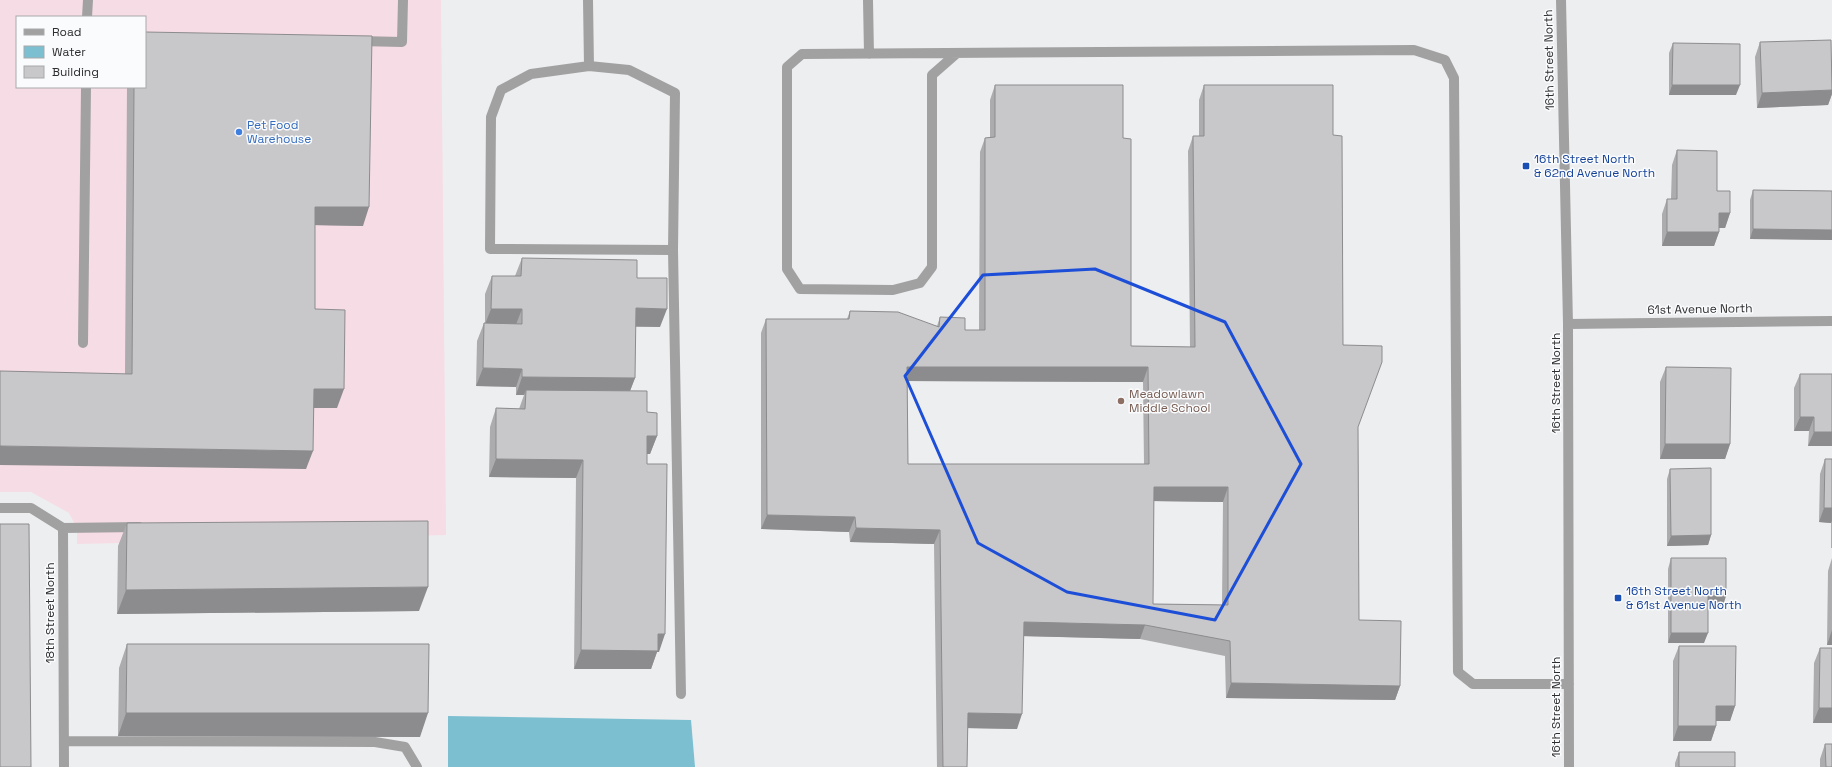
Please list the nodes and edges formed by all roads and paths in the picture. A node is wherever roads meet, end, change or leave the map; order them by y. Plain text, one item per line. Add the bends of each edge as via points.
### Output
1 (88, 0) edge
2 (403, 0) edge
3 (588, 0) edge
4 (868, 0) edge
5 (1560, 0) edge
6 (87, 16) edge
7 (348, 41) edge
8 (868, 54) junction
9 (956, 54) junction
10 (589, 66) junction
11 (86, 88) edge
12 (673, 250) junction
13 (1832, 321) edge
14 (1568, 324) junction
15 (83, 343) dead end
16 (0, 508) edge
17 (149, 527) edge
18 (63, 528) junction
19 (1569, 684) junction
20 (681, 694) dead end
21 (64, 741) junction
22 (64, 767) edge
23 (417, 767) edge
24 (1569, 767) edge

1 - 6 street
2 - 7 street via 402,42
3 - 10 street
4 - 8 street
5 - 14 street, 16th Street North
8 - 9 street
8 - 9 street via 802,54 787,67 787,269 800,289 893,290 920,283 932,267 932,75
9 - 19 street via 1414,50 1445,60 1454,78 1458,672 1473,684
10 - 12 street via 629,70 675,93
10 - 12 street via 532,74 501,90 491,117 490,249
11 - 15 street
12 - 20 street
13 - 14 street, 61st Avenue North
14 - 19 street, 16th Street North
16 - 18 street via 31,508
17 - 18 street
18 - 21 street, 18th Street North
19 - 24 street, 16th Street North
21 - 22 street, 18th Street North
21 - 23 street via 375,742 405,747

